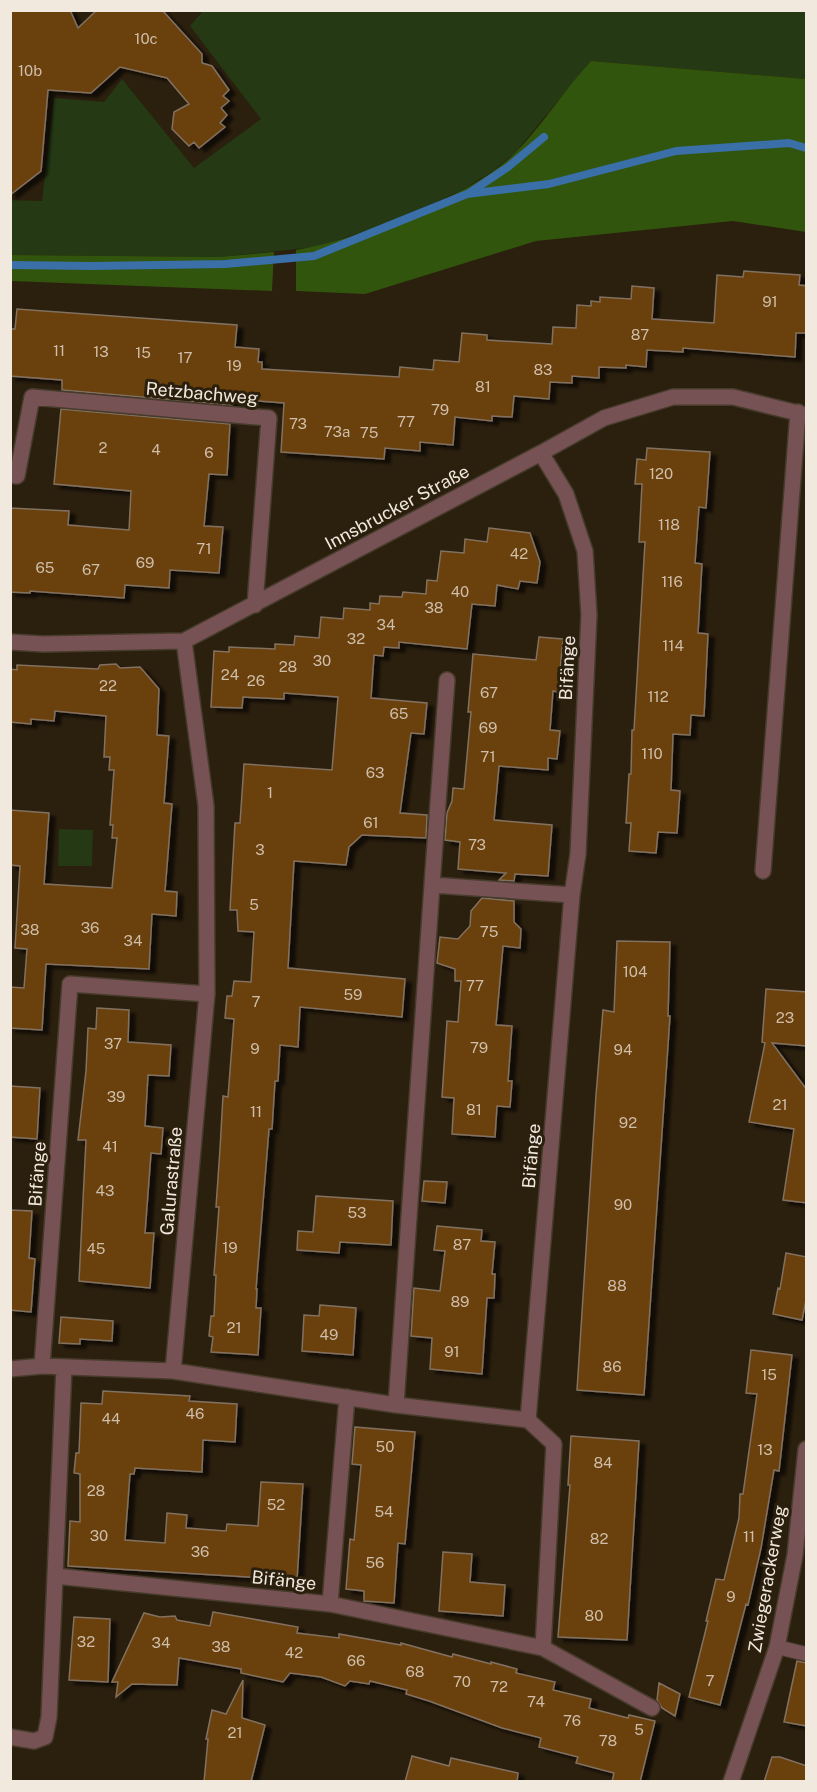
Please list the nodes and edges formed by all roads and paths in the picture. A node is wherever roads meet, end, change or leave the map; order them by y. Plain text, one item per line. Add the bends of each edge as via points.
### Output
1 (802, 413) edge
2 (541, 453) junction
3 (10, 475) edge
4 (255, 605) junction
5 (184, 641) junction
6 (10, 642) edge
7 (447, 680) dead end
8 (763, 871) dead end
9 (432, 885) junction
10 (572, 895) junction
11 (207, 994) junction
12 (42, 1366) junction
13 (64, 1367) junction
14 (10, 1369) edge
15 (173, 1371) junction
16 (347, 1397) junction
17 (396, 1405) junction
18 (528, 1419) junction
19 (807, 1449) edge
20 (55, 1576) junction
21 (330, 1605) junction
22 (777, 1647) junction
23 (543, 1648) junction
24 (807, 1654) edge
25 (652, 1708) dead end
26 (10, 1737) edge
27 (731, 1782) edge

1 - 2 street, Innsbrucker Straße via 733,397 673,397 604,418
1 - 8 street, Innsbrucker Straße
2 - 4 street, Innsbrucker Straße
2 - 10 street, Bifänge via 566,494 585,551 589,615 578,854
3 - 4 street, Retzbachweg via 17,476 32,397 269,418
4 - 5 street, Innsbrucker Straße
5 - 6 street, Innsbrucker Straße
5 - 11 street, Galurastraße via 206,806
7 - 9 street
9 - 10 street
9 - 17 street
10 - 18 street, Bifänge
11 - 12 street, Bifänge via 70,984
11 - 15 street, Galurastraße
12 - 13 street
12 - 14 street
13 - 15 street
13 - 20 street
15 - 16 street
16 - 17 street
16 - 21 street, Bifänge
17 - 18 street
18 - 23 street via 554,1444
19 - 22 street, Zwiegerackerweg via 795,1555
20 - 21 street, Bifänge
20 - 26 street via 50,1717 45,1737 34,1741
21 - 23 street, Bifänge
22 - 24 lane
22 - 27 street, Zwiegerackerweg
23 - 25 street, Bifänge

